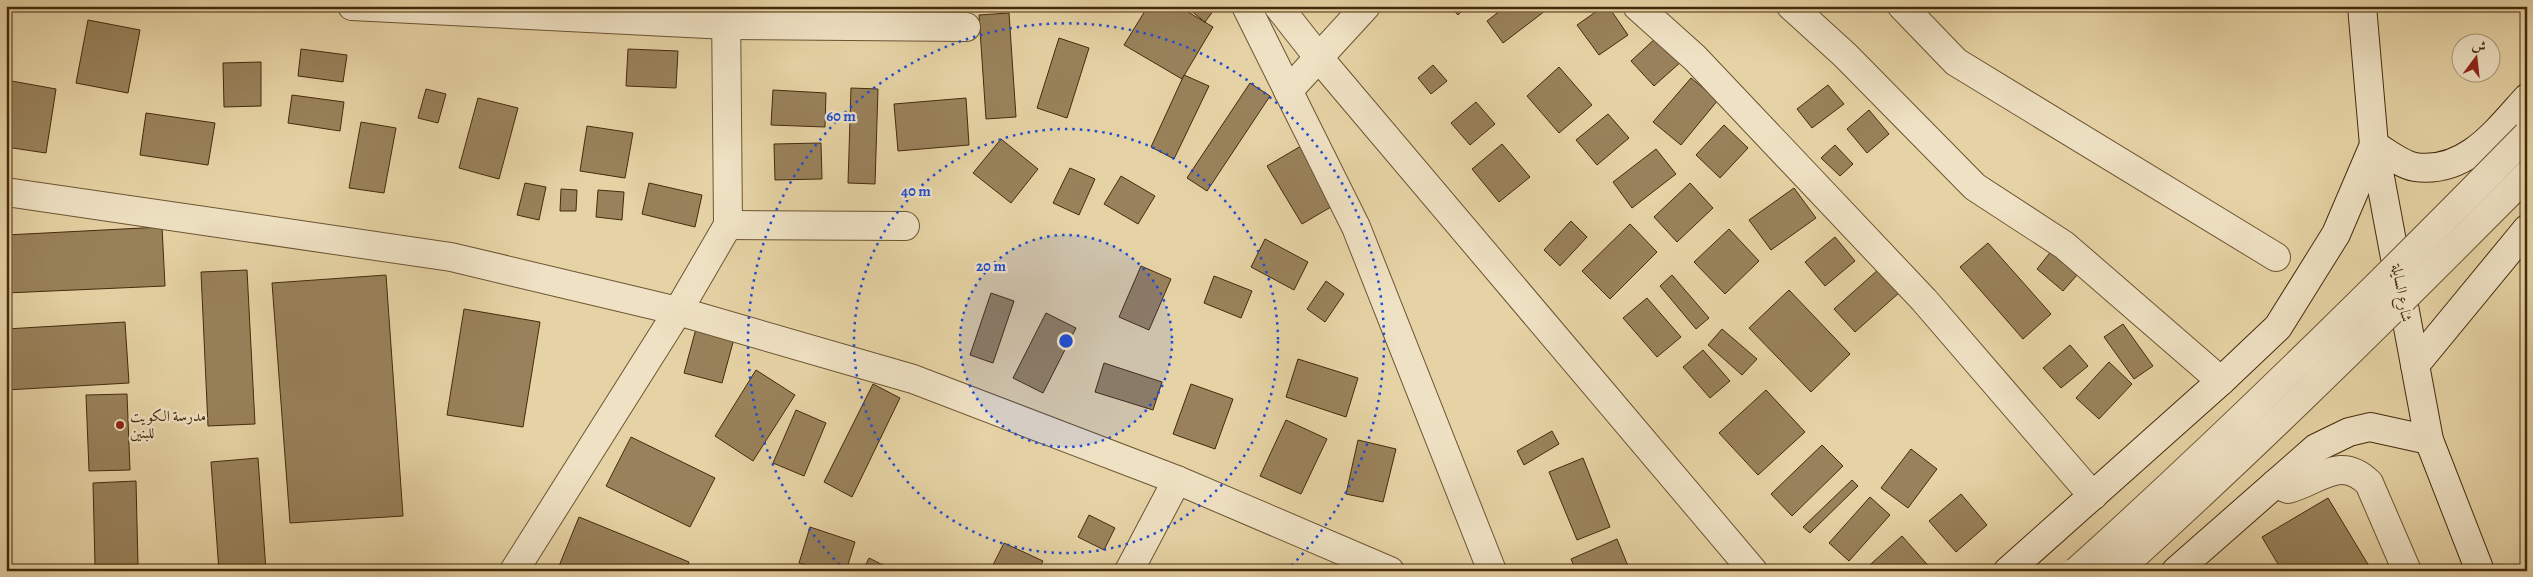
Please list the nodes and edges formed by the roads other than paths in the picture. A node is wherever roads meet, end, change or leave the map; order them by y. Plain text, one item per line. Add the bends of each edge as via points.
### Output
1 (352, 6) edge
2 (1246, 6) edge
3 (1278, 6) edge
4 (1366, 6) edge
5 (1637, 6) edge
6 (1791, 6) edge
7 (1902, 6) edge
8 (2362, 6) edge
9 (727, 16) edge
10 (966, 27) dead end
11 (1319, 58) junction
12 (1288, 91) junction
13 (2527, 98) edge
14 (2527, 135) edge
15 (2374, 145) junction
16 (2527, 175) edge
17 (6, 192) edge
18 (728, 225) junction
19 (905, 226) dead end
20 (2527, 229) edge
21 (2276, 257) dead end
22 (678, 311) junction
23 (2415, 365) junction
24 (2221, 381) junction
25 (2429, 440) junction
26 (1177, 480) junction
27 (2275, 484) junction
28 (2093, 496) junction
29 (514, 571) edge
30 (1129, 571) edge
31 (1390, 571) edge
32 (1492, 571) edge
33 (1753, 571) edge
34 (2008, 571) edge
35 (2077, 571) edge
36 (2117, 571) edge
37 (2176, 571) edge
38 (2407, 571) edge
39 (2480, 571) edge

1 - 9 street
2 - 12 street
3 - 11 street
4 - 11 street
5 - 28 street via 1695,58 1924,300
6 - 24 street via 1845,55 1975,187 2064,244
7 - 21 street via 1956,62
8 - 15 street, شارع السايلة
9 - 10 street
9 - 18 street
11 - 12 street
11 - 33 street
12 - 32 street via 1356,227
13 - 15 street via 2490,140 2455,163 2413,167
14 - 35 street, bridge via 2403,262 2173,485
15 - 23 street, شارع السايلة
15 - 24 street via 2336,234 2301,293 2278,327
16 - 36 street, bridge via 2419,284
17 - 22 street via 451,257
18 - 19 street
18 - 22 street
20 - 23 street
22 - 26 street via 913,380
22 - 29 street
23 - 25 street, شارع السايلة
24 - 28 street
25 - 27 street via 2370,427 2349,432 2316,448
25 - 39 street, شارع السايلة
26 - 30 street
26 - 31 street
27 - 37 street
27 - 38 street via 2288,489 2341,469 2361,475 2369,483
28 - 34 street

